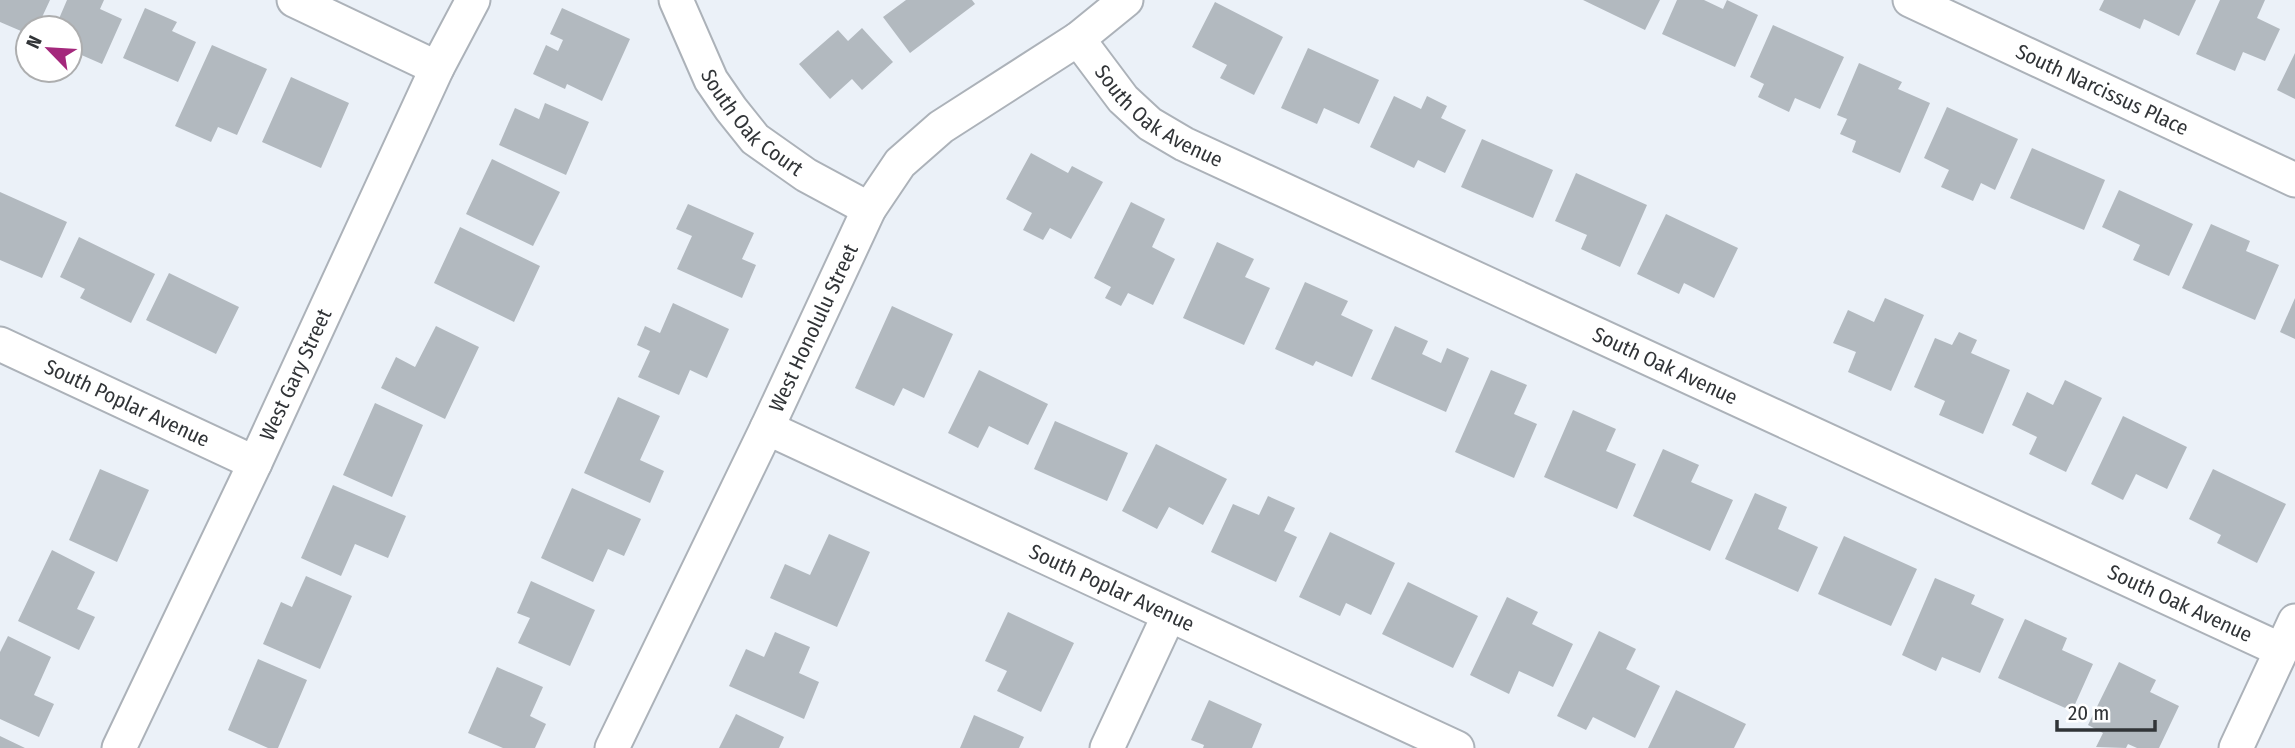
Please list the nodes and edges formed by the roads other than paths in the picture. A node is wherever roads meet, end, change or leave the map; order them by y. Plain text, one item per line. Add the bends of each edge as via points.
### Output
1 (294, 0) edge
2 (472, 0) edge
3 (676, 0) edge
4 (1126, 0) edge
5 (1910, 0) edge
6 (1079, 39) junction
7 (437, 68) junction
8 (2295, 180) edge
9 (869, 209) junction
10 (0, 344) edge
11 (767, 428) junction
12 (255, 463) junction
13 (1169, 615) junction
14 (2288, 636) edge
15 (119, 748) edge
16 (612, 748) edge
17 (1107, 748) edge
18 (1457, 748) edge
19 (2236, 748) edge

1 - 7 street
2 - 7 street, West Gary Street
3 - 9 street, South Oak Court via 711,80 755,139
4 - 6 street, West Honolulu Street
5 - 8 street, South Narcissus Place
6 - 9 street, West Honolulu Street via 941,127 900,163
6 - 14 street, South Oak Avenue via 1123,99 1150,124 1184,144
7 - 12 street, West Gary Street
9 - 11 street, West Honolulu Street
10 - 12 street, South Poplar Avenue
11 - 13 street, South Poplar Avenue
11 - 16 street, West Honolulu Street
12 - 15 street, West Gary Street
13 - 17 street
13 - 18 street, South Poplar Avenue
14 - 19 street

